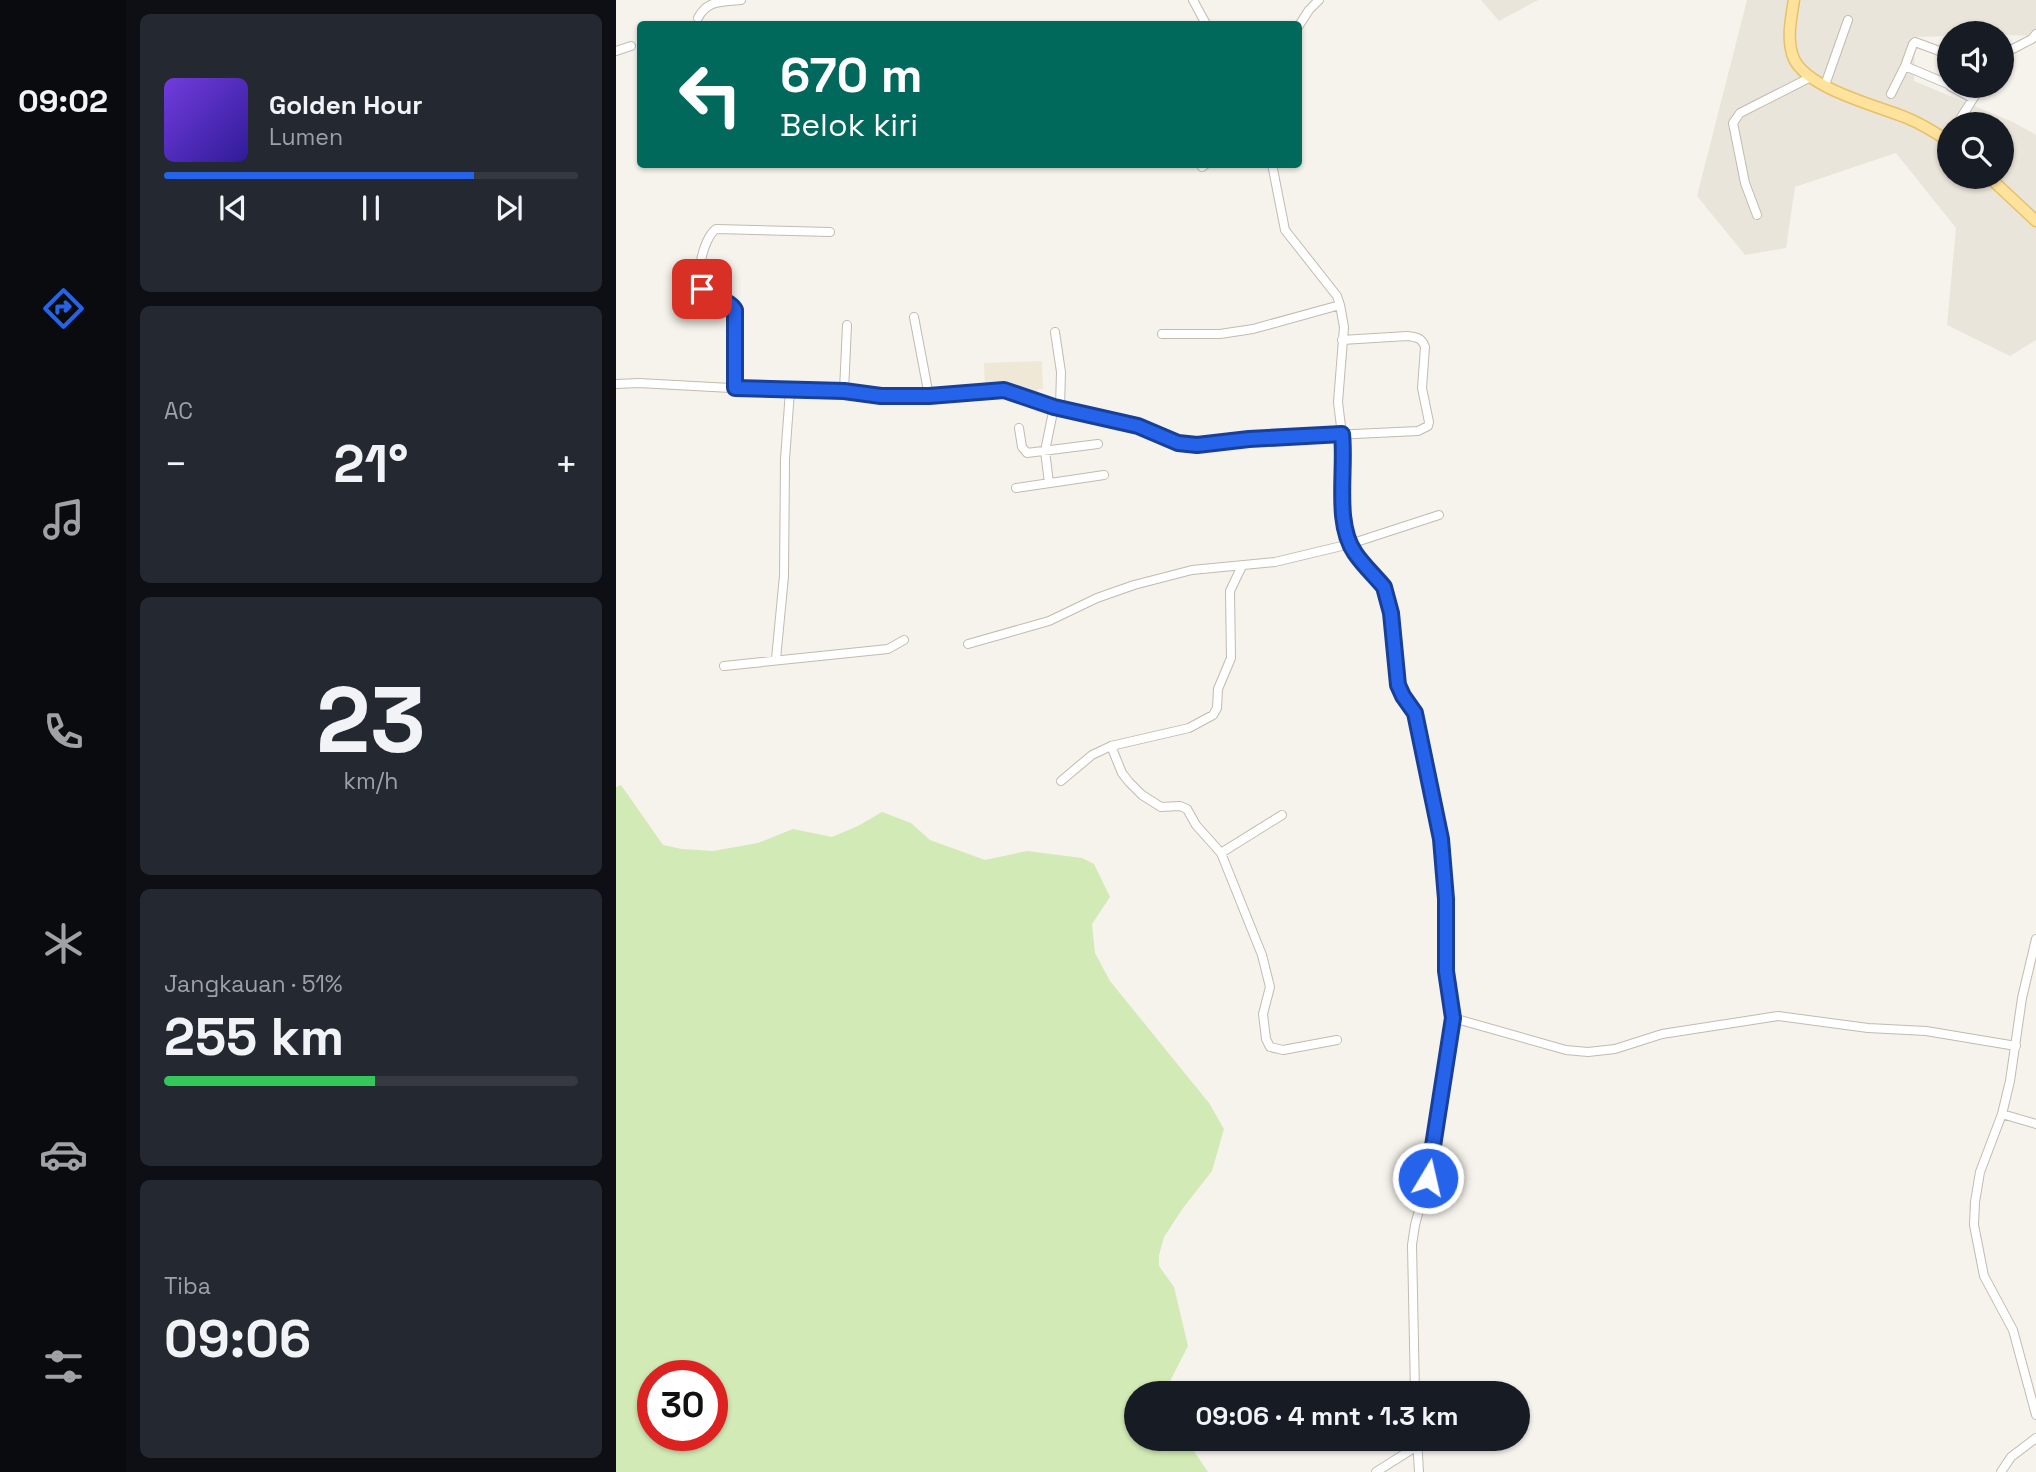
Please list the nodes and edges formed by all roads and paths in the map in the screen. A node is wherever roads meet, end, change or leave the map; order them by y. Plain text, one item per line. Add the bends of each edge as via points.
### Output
1 (741, 0) edge
2 (1193, 0) edge
3 (1319, 0) edge
4 (1794, 0) edge
5 (698, 18) dead end
6 (1848, 20) dead end
7 (1204, 21) edge
8 (1302, 21) edge
9 (2036, 34) edge
10 (631, 46) dead end
11 (2014, 48) edge
12 (1937, 50) edge
13 (616, 51) edge
14 (1905, 66) junction
15 (1811, 77) junction
16 (1937, 79) edge
17 (1825, 85) junction
18 (1891, 94) dead end
19 (1972, 98) edge
20 (1964, 112) edge
21 (1937, 134) edge
22 (1273, 168) edge
23 (2002, 189) edge
24 (1757, 215) dead end
25 (2036, 221) edge
26 (830, 232) dead end
27 (1340, 305) junction
28 (914, 317) dead end
29 (847, 326) dead end
30 (1055, 332) dead end
31 (1162, 334) dead end
32 (1342, 340) junction
33 (616, 384) edge
34 (735, 388) junction
35 (790, 391) junction
36 (844, 391) junction
37 (929, 396) junction
38 (1057, 408) junction
39 (1018, 428) dead end
40 (1342, 434) junction
41 (1098, 444) dead end
42 (1045, 451) junction
43 (1104, 475) dead end
44 (1049, 483) junction
45 (1016, 488) dead end
46 (1439, 515) dead end
47 (1350, 544) junction
48 (1242, 566) junction
49 (904, 640) dead end
50 (968, 644) dead end
51 (776, 659) junction
52 (724, 666) dead end
53 (1111, 746) junction
54 (1061, 781) dead end
55 (1282, 816) dead end
56 (1221, 853) junction
57 (2036, 939) edge
58 (1453, 1018) junction
59 (1337, 1040) dead end
60 (2016, 1046) junction
61 (2002, 1114) junction
62 (2036, 1124) edge
63 (1415, 1381) edge
64 (2036, 1415) edge
65 (2036, 1438) edge
66 (1405, 1451) edge
67 (1418, 1451) edge
68 (1376, 1472) edge
69 (1419, 1472) edge
70 (2001, 1472) edge

1 - 5 street via 709,4
2 - 7 street
3 - 8 street
4 - 15 main road via 1791,50
6 - 17 street
9 - 11 street
10 - 13 street
12 - 14 street via 1915,42
14 - 16 street
14 - 18 street
15 - 17 main road
15 - 24 street via 1740,113 1733,123 1745,183
17 - 21 main road
19 - 20 street
22 - 27 street via 1285,230
23 - 25 main road
26 - 34 street via 716,229 707,238 700,285 705,293 735,310
27 - 31 street via 1252,329
27 - 32 street
28 - 37 street
29 - 36 street
30 - 38 street via 1061,372
32 - 40 street via 1338,402
32 - 40 street via 1416,337 1423,342 1422,395 1429,422 1418,431
33 - 34 street
34 - 35 street
35 - 36 street
35 - 51 street via 784,576
36 - 37 street
37 - 38 street via 999,389
38 - 40 street via 1197,445
38 - 42 street
39 - 42 street via 1025,452
40 - 47 street via 1344,517
41 - 42 street
42 - 44 street
43 - 44 street
44 - 45 street
46 - 47 street
47 - 48 street
47 - 58 street via 1387,593 1398,685 1415,713 1441,839 1446,971
48 - 50 street via 1192,570 1134,585 1049,621
48 - 53 street via 1230,591 1231,658 1213,715 1189,728
49 - 51 street via 888,649
51 - 52 street
53 - 54 street via 1091,755
53 - 56 street via 1122,773 1142,795 1161,807 1187,809
55 - 56 street
56 - 59 street via 1262,955 1270,987 1263,1014 1270,1047 1283,1050
57 - 60 street
58 - 60 street via 1588,1052 1662,1034 1778,1016 1926,1031
58 - 63 street via 1428,1178 1412,1245
60 - 61 street
61 - 62 street
61 - 64 street via 1980,1172 1974,1225 1984,1276 2013,1330
65 - 70 street via 2011,1457
66 - 68 street
67 - 69 street

